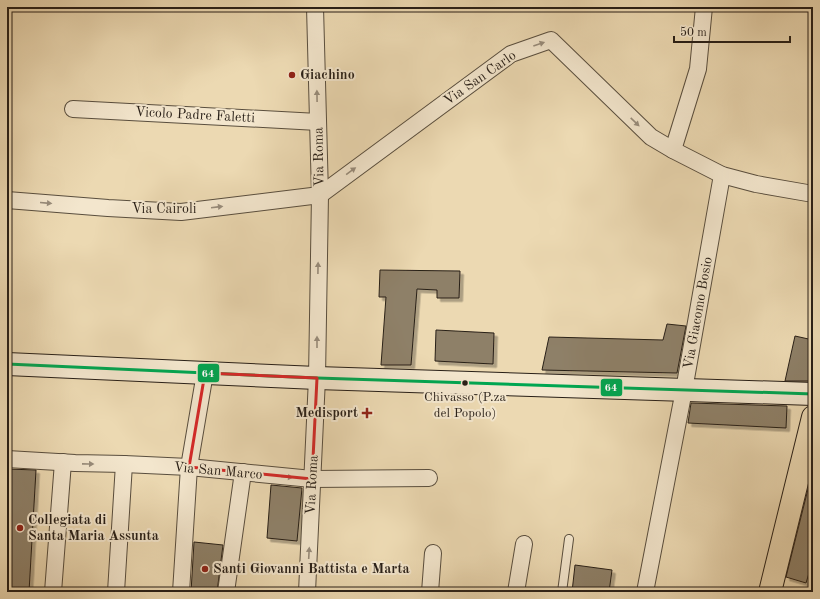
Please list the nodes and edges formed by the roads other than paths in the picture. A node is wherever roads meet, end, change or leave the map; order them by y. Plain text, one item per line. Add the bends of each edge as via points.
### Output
1 (315, 7) edge
2 (704, 7) edge
3 (73, 109) dead end
4 (318, 122) junction
5 (673, 150) junction
6 (722, 175) junction
7 (813, 194) edge
8 (320, 195) junction
9 (7, 200) edge
10 (7, 364) edge
11 (204, 373) junction
12 (317, 378) junction
13 (684, 390) junction
14 (813, 394) edge
15 (813, 417) edge
16 (7, 459) edge
17 (63, 462) junction
18 (124, 464) junction
19 (190, 467) junction
20 (242, 472) junction
21 (429, 478) dead end
22 (312, 479) junction
23 (569, 539) dead end
24 (524, 544) dead end
25 (433, 553) dead end
26 (53, 592) edge
27 (116, 592) edge
28 (181, 592) edge
29 (226, 592) edge
30 (307, 592) edge
31 (430, 592) edge
32 (516, 592) edge
33 (562, 592) edge
34 (645, 592) edge
35 (770, 592) edge

4 -> 1 street, Via Roma
2 - 5 street via 698,69
3 - 4 street, Vicolo Padre Faletti
4 - 8 street, Via Roma
5 - 6 street, Via San Carlo
8 -> 5 street, Via San Carlo via 511,54 551,40 651,137
6 - 7 street, Via San Carlo
6 - 13 street, Via Giacomo Bosio
9 -> 8 street, Via Cairoli via 181,212
12 -> 8 street, Via Roma
10 - 11 street
11 - 12 street
11 - 19 street
12 - 13 street
12 - 22 street, Via Roma
13 - 14 street
13 - 34 street, Via Giacomo Bosio
15 - 35 main road
16 - 17 street, Via San Marco
17 -> 18 street, Via San Marco
17 - 26 street
18 - 19 street, Via San Marco
18 - 27 street
19 - 20 street, Via San Marco
19 - 28 street
20 -> 22 street, Via San Marco
20 - 29 street
21 - 22 street, Via San Marco
30 -> 22 street, Via Roma
23 - 33 lane
24 - 32 street
25 - 31 street

